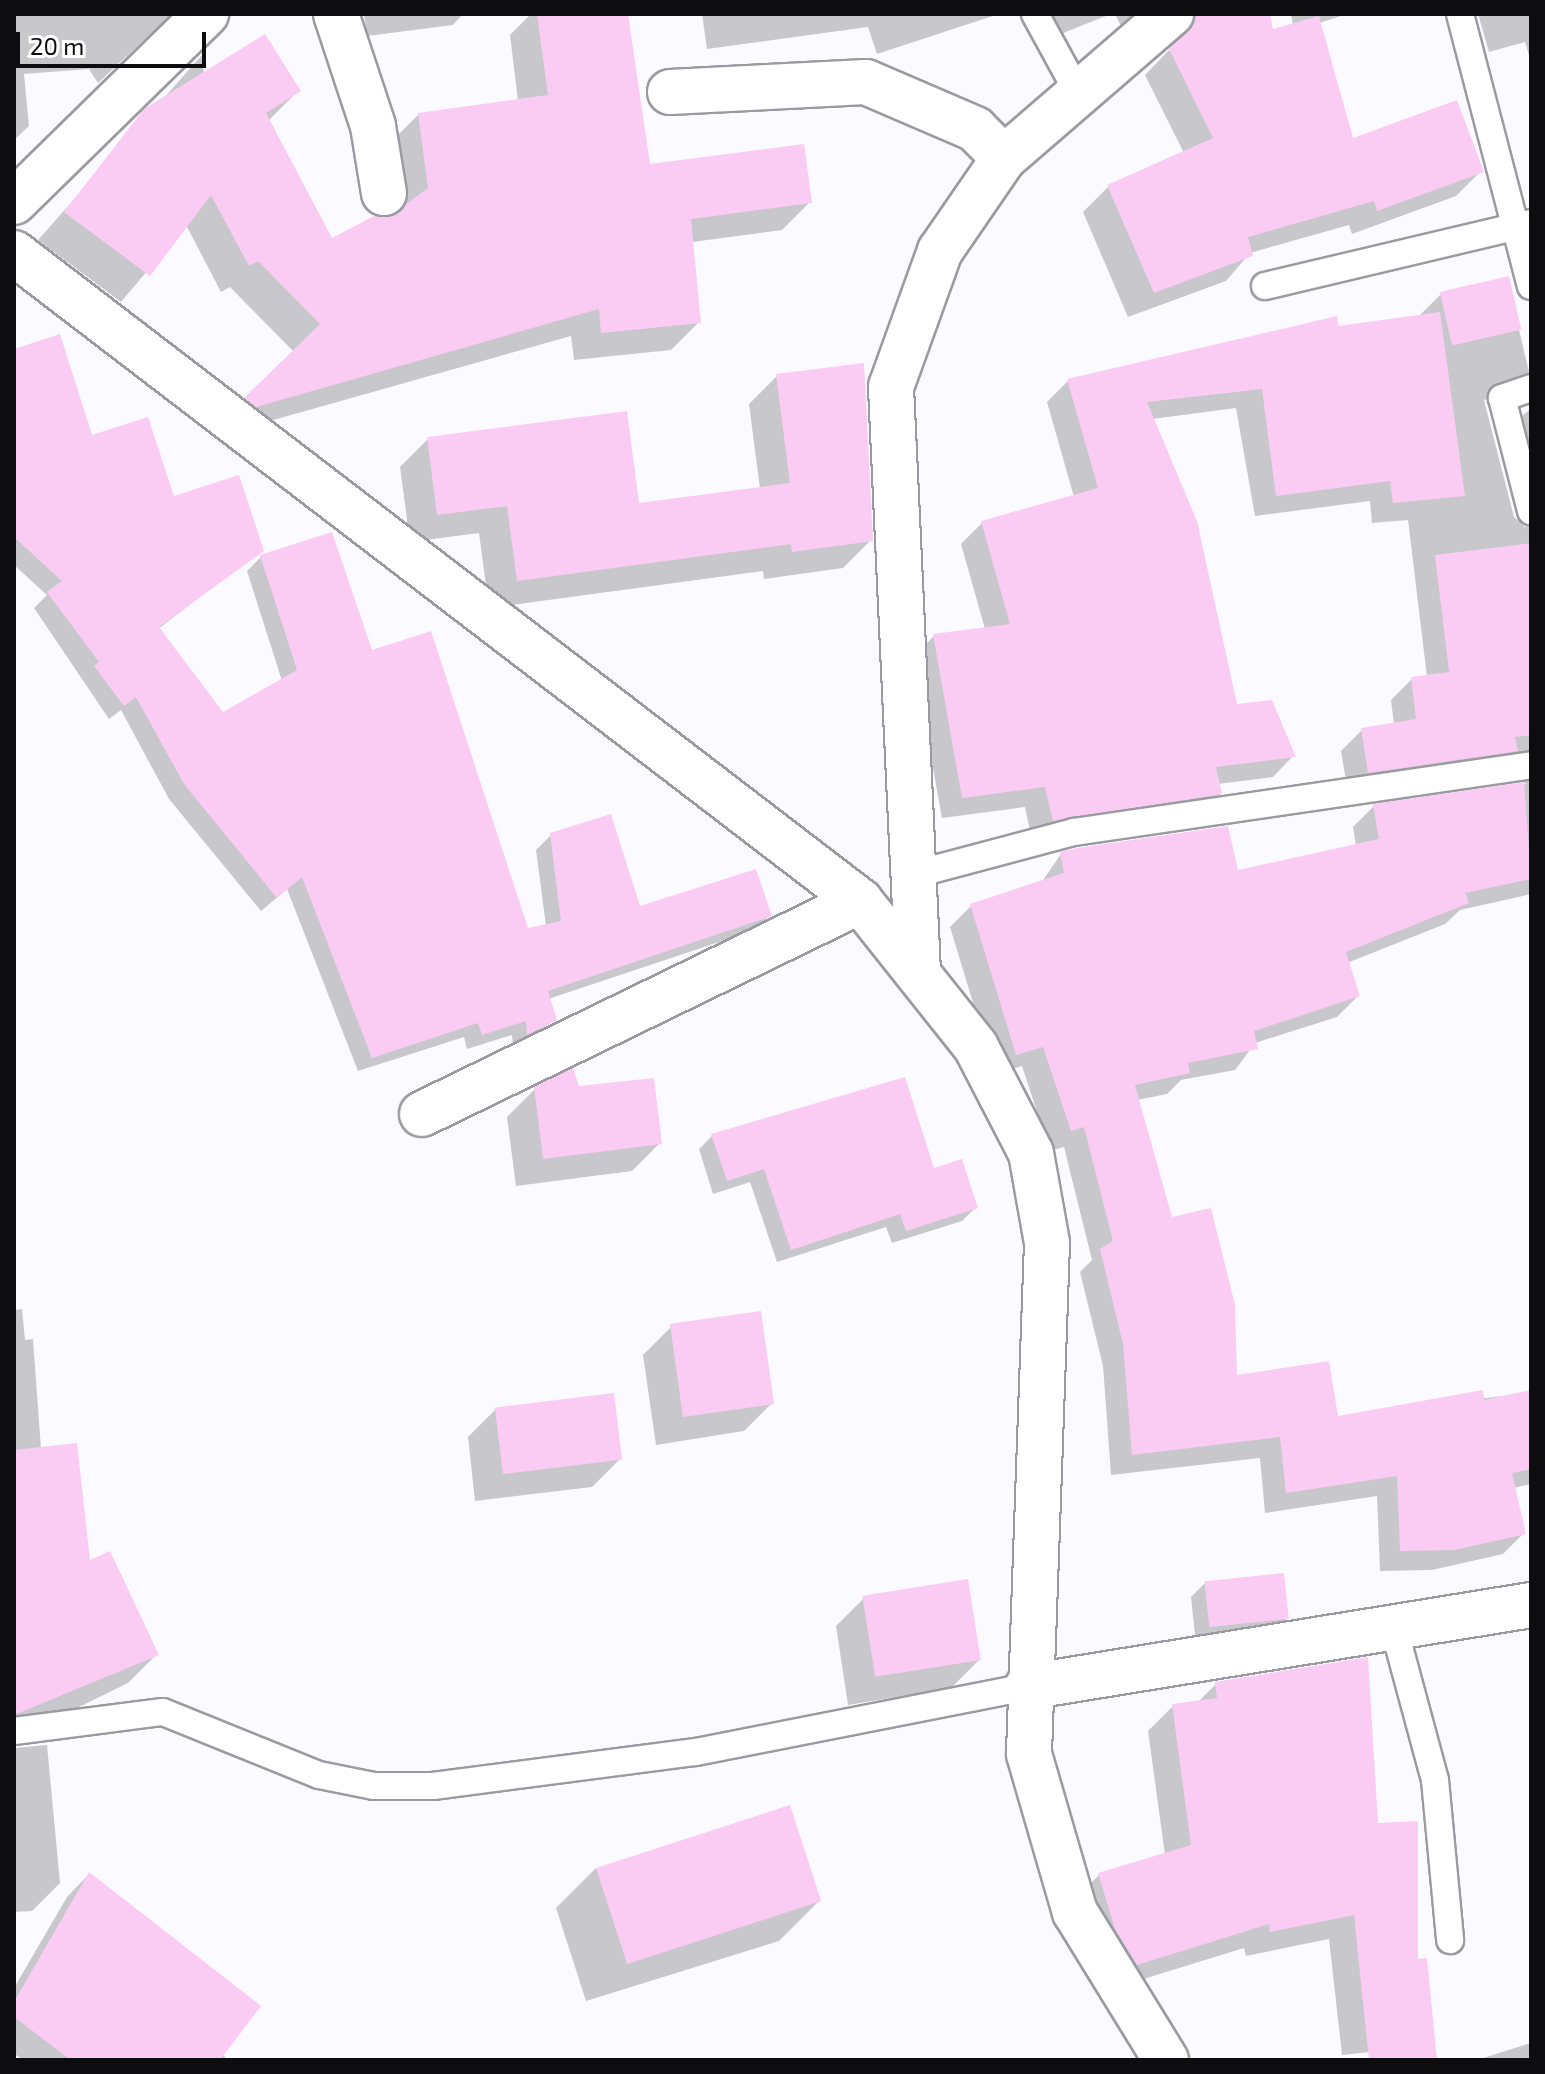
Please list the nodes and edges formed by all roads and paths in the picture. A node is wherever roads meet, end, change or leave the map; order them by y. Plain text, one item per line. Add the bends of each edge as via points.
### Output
1 (206, 14) edge
2 (336, 14) edge
3 (1035, 14) edge
4 (1171, 14) edge
5 (1460, 14) edge
6 (1076, 89) junction
7 (670, 92) dead end
8 (1004, 158) junction
9 (384, 193) dead end
10 (14, 202) edge
11 (1526, 224) edge
12 (19, 268) edge
13 (1265, 286) dead end
14 (1531, 286) edge
15 (1531, 388) edge
16 (1531, 511) edge
17 (1531, 765) edge
18 (912, 875) junction
19 (860, 901) junction
20 (918, 973) junction
21 (422, 1114) dead end
22 (1531, 1605) edge
23 (1395, 1632) junction
24 (1027, 1687) junction
25 (14, 1731) edge
26 (1450, 1940) dead end
27 (1166, 2060) edge

1 - 10 street
2 - 9 street via 373,126
3 - 6 lane
4 - 6 street
5 - 11 lane
6 - 8 street
7 - 8 street via 866,82 975,129
8 - 18 street via 940,251 891,387
11 - 13 lane
11 - 14 lane
12 - 19 street
15 - 16 lane via 1502,398
17 - 18 lane via 1074,832
18 - 20 street
19 - 20 street
19 - 21 street
20 - 24 street via 976,1047 1031,1153 1047,1243
22 - 23 street
23 - 24 street
23 - 26 lane via 1435,1780
24 - 25 lane via 696,1752 433,1786 374,1786 319,1775 163,1712
24 - 27 street via 1029,1754 1075,1912

